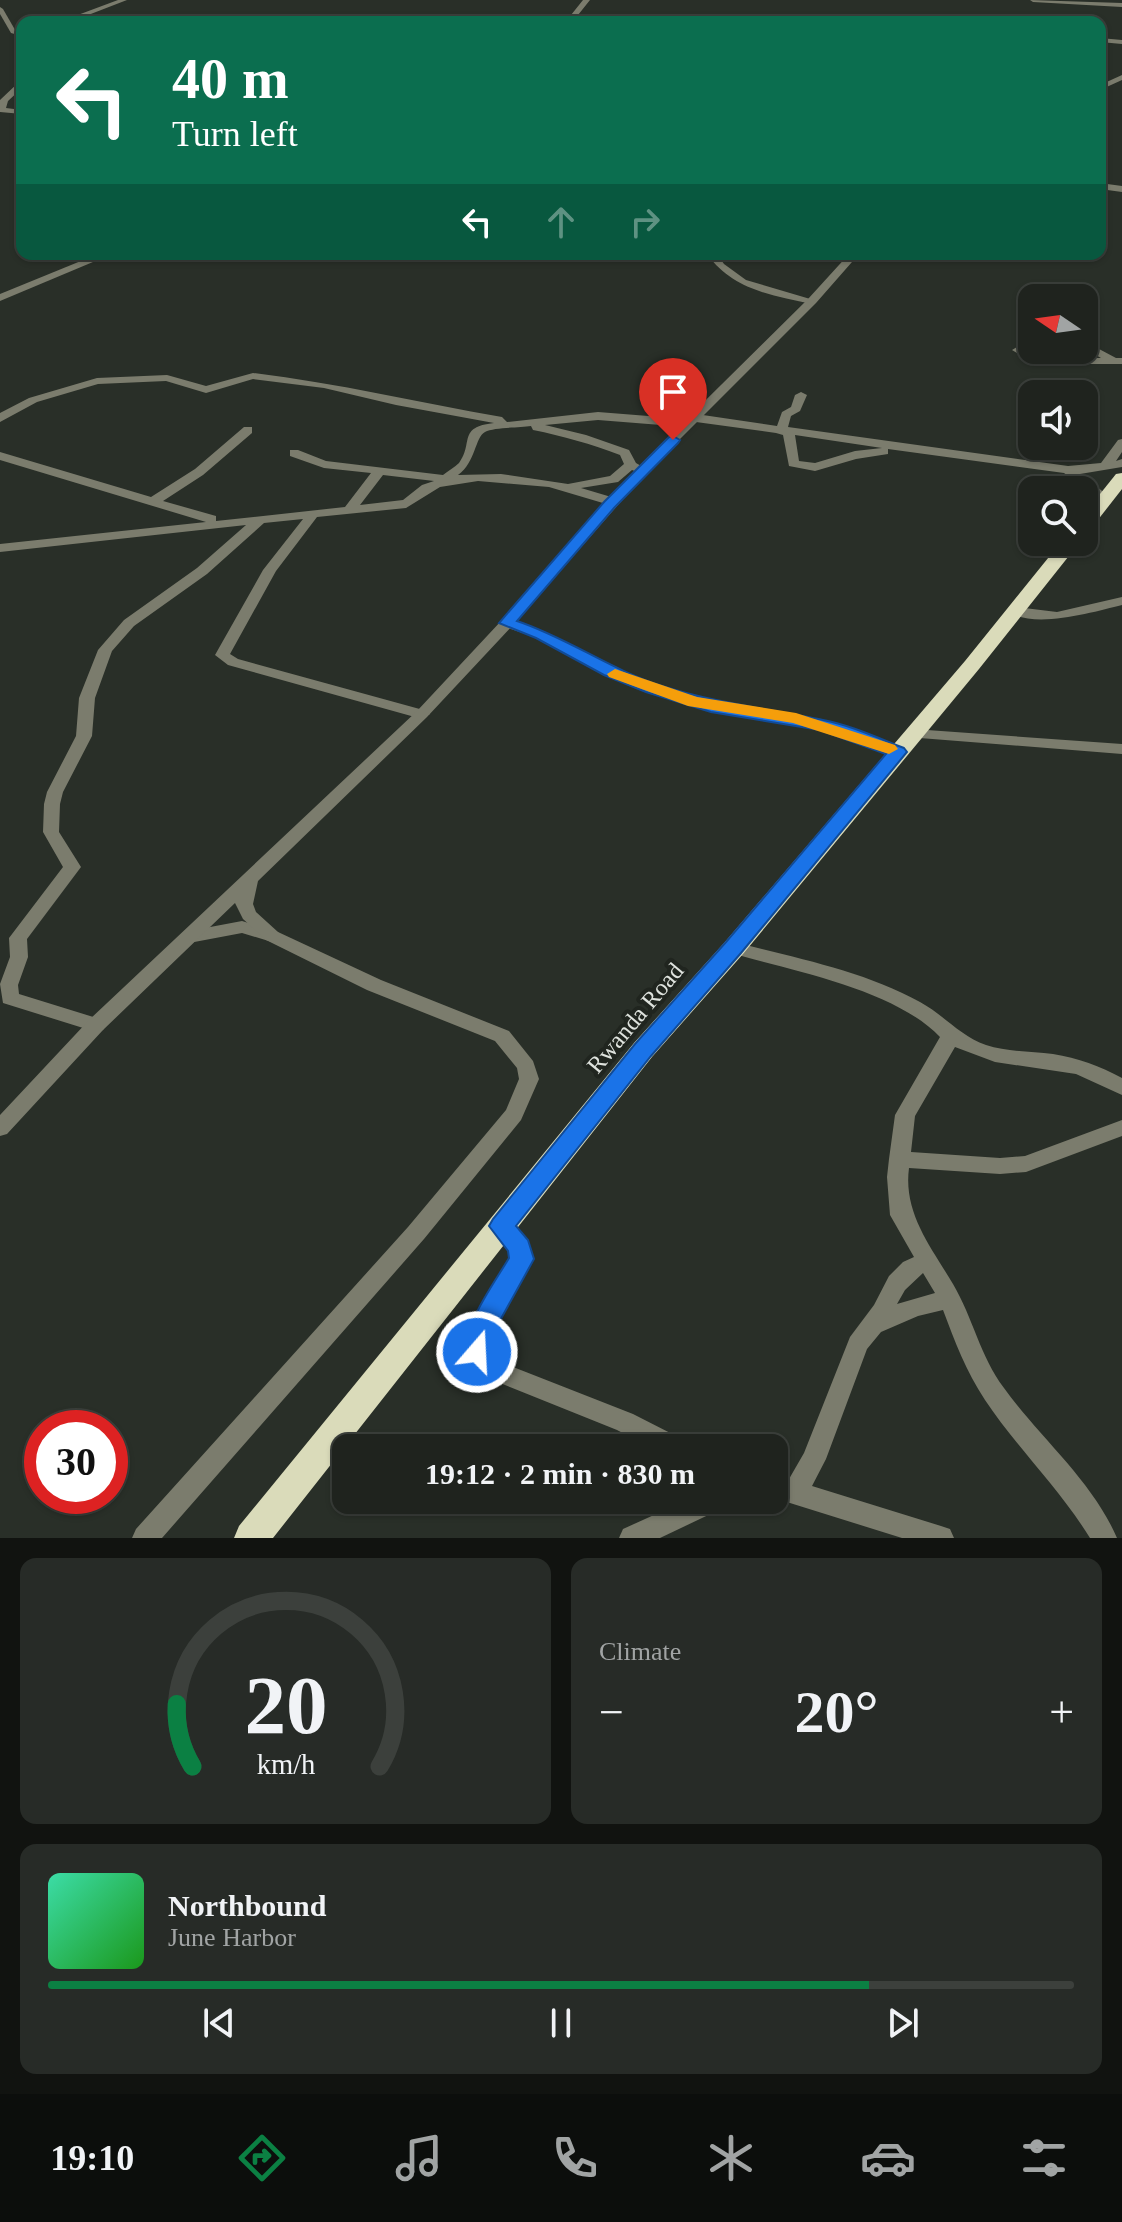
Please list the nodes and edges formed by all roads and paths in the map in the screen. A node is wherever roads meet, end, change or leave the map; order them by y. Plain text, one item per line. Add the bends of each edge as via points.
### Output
1 (124, 0) edge
2 (587, 0) edge
3 (1033, 0) edge
4 (1122, 5) edge
5 (0, 9) edge
6 (79, 16) edge
7 (576, 16) edge
8 (15, 34) edge
9 (16, 89) edge
10 (1, 110) edge
11 (92, 260) edge
12 (716, 260) edge
13 (849, 260) edge
14 (0, 298) edge
15 (812, 301) junction
16 (1017, 350) dead end
17 (1098, 353) edge
18 (1122, 361) edge
19 (801, 395) dead end
20 (2, 411) edge
21 (696, 418) junction
22 (514, 423) junction
23 (248, 430) dead end
24 (785, 432) junction
25 (1122, 443) edge
26 (896, 448) junction
27 (294, 453) dead end
28 (0, 456) edge
29 (1122, 463) edge
30 (636, 467) junction
31 (1105, 467) junction
32 (1068, 470) junction
33 (379, 472) junction
34 (1122, 478) edge
35 (444, 480) junction
36 (564, 486) junction
37 (1105, 500) junction
38 (152, 502) junction
39 (613, 502) junction
40 (350, 509) junction
41 (1098, 509) edge
42 (314, 513) junction
43 (260, 520) junction
44 (232, 522) junction
45 (0, 548) edge
46 (1060, 556) edge
47 (1122, 601) edge
48 (1015, 611) junction
49 (507, 623) junction
50 (422, 714) junction
51 (906, 743) junction
52 (1122, 749) edge
53 (250, 879) junction
54 (272, 936) junction
55 (189, 937) junction
56 (734, 948) junction
57 (96, 1025) junction
58 (950, 1035) junction
59 (1122, 1087) edge
60 (0, 1128) edge
61 (1122, 1128) edge
62 (899, 1159) junction
63 (501, 1226) junction
64 (927, 1261) junction
65 (950, 1299) junction
66 (872, 1324) junction
67 (648, 1434) edge
68 (788, 1486) edge
69 (788, 1491) edge
70 (684, 1514) edge
71 (145, 1538) edge
72 (251, 1538) edge
73 (632, 1538) edge
74 (941, 1538) edge
75 (1104, 1538) edge

1 - 6 street
2 - 7 street
3 - 4 street
5 - 8 street
9 - 10 street
11 - 14 street
12 - 15 street via 740,281
13 - 15 street
15 - 21 street
16 - 18 street
17 - 18 street
19 - 24 street via 796,409 786,414
20 - 22 street via 97,381 167,378 206,390 253,376
21 - 22 street via 598,416
21 - 24 street
21 - 30 street
22 - 30 street via 611,447 625,453
22 - 35 street via 476,432 470,459
23 - 38 street via 199,472
24 - 26 street
24 - 26 street via 789,457 806,467
25 - 31 street
26 - 32 street
27 - 33 street via 317,463
28 - 38 street
29 - 31 street
30 - 36 street via 614,479
30 - 39 street
31 - 32 street
32 - 37 street
33 - 35 street
33 - 40 street
34 - 37 highway
35 - 36 street
35 - 40 street via 406,504
36 - 39 street
37 - 41 highway
38 - 44 street
39 - 49 street
40 - 42 street
42 - 43 street
42 - 50 street via 270,570 222,655
43 - 44 street
43 - 57 street via 111,641 87,698 84,736 55,792 51,832 72,867 18,938 10,998
44 - 45 street
46 - 48 highway, Rwanda Road
47 - 48 street via 1057,616
48 - 51 highway, Rwanda Road
49 - 50 street
49 - 51 street via 652,689 711,706
50 - 53 street
51 - 52 street
51 - 56 highway, Rwanda Road
53 - 54 street via 244,904
53 - 55 street
54 - 55 street via 242,927
54 - 71 street via 374,985 502,1036 526,1066 529,1079 514,1114 416,1233
55 - 57 street
56 - 58 street via 836,976 926,1011
56 - 63 highway, Rwanda Road via 643,1050
57 - 60 street
58 - 59 street via 980,1053 1070,1065
58 - 62 street via 905,1115
61 - 62 street via 1026,1164
62 - 64 street via 901,1215
63 - 67 street via 522,1259 480,1334 477,1352 483,1366
63 - 72 highway, Rwanda Road
64 - 65 street
64 - 66 street via 897,1283
65 - 66 street
65 - 75 street via 974,1361 995,1395 1071,1488
66 - 68 street via 858,1344 814,1459
69 - 74 street
70 - 73 street

